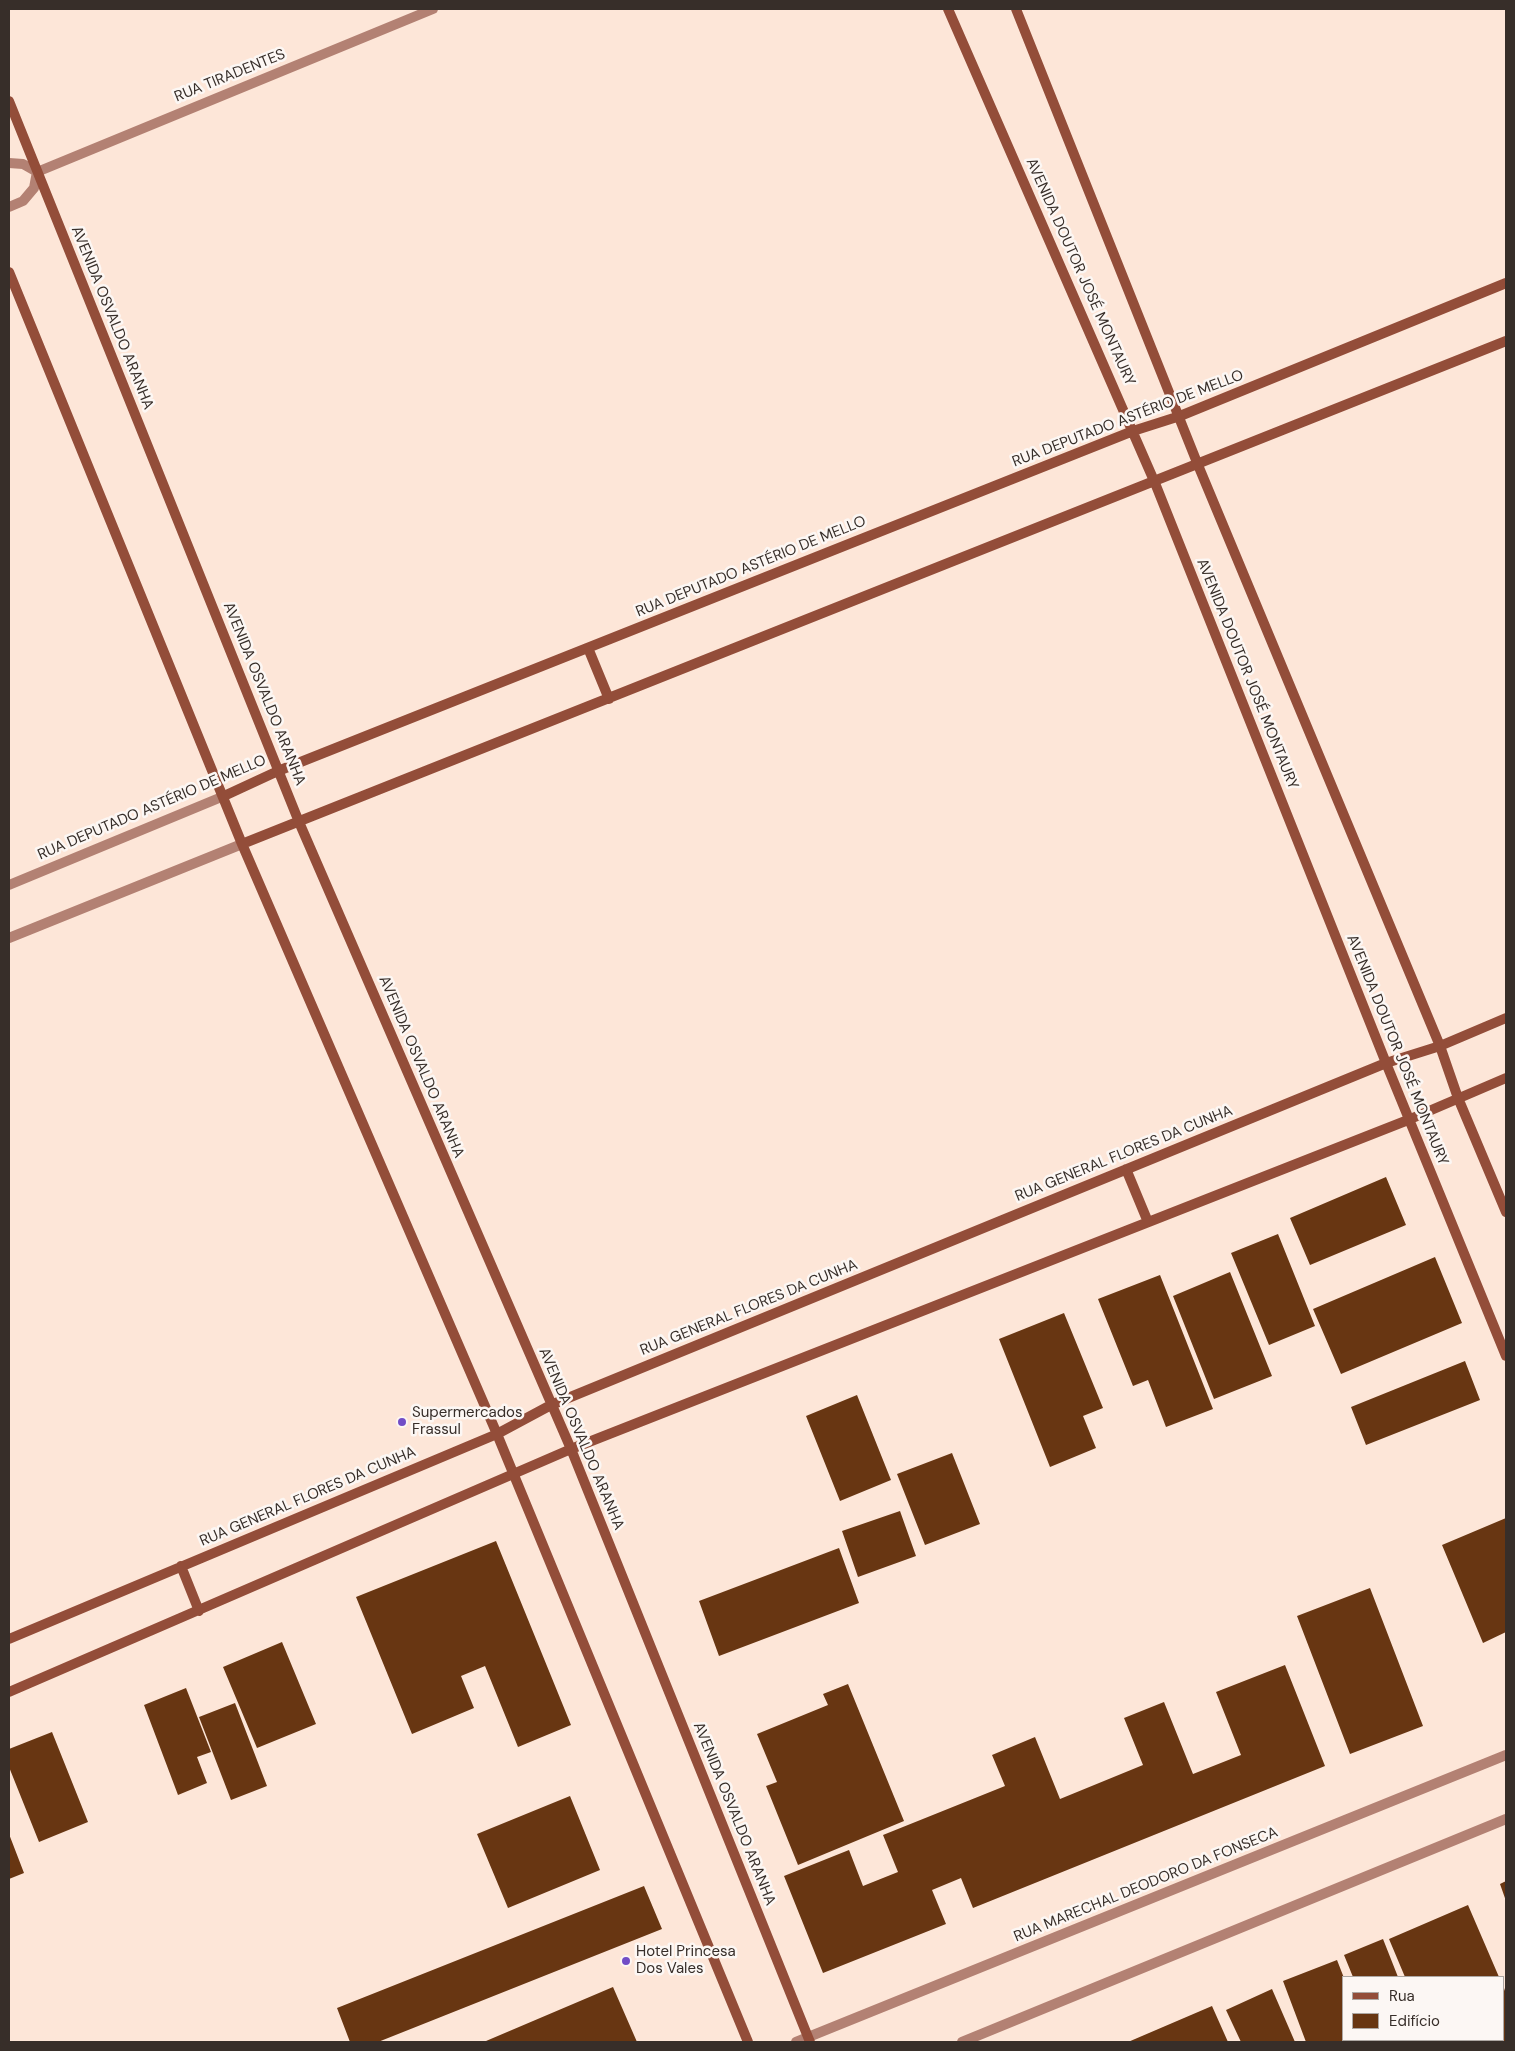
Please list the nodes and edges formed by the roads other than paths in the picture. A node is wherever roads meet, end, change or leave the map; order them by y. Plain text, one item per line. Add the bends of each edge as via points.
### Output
1 (433, 9) edge
2 (948, 9) edge
3 (1016, 9) edge
4 (9, 101) edge
5 (9, 164) edge
6 (37, 172) junction
7 (9, 207) edge
8 (9, 272) edge
9 (1506, 283) edge
10 (1506, 341) edge
11 (1180, 416) junction
12 (1133, 432) junction
13 (1198, 465) junction
14 (1155, 483) junction
15 (588, 648) junction
16 (609, 699) junction
17 (278, 771) junction
18 (224, 796) junction
19 (299, 822) junction
20 (242, 844) junction
21 (9, 885) edge
22 (9, 938) edge
23 (1506, 1018) edge
24 (1440, 1046) junction
25 (1386, 1063) junction
26 (1506, 1078) edge
27 (1458, 1098) junction
28 (1408, 1120) junction
29 (1126, 1169) junction
30 (1506, 1212) edge
31 (1148, 1222) junction
32 (1506, 1356) edge
33 (551, 1405) junction
34 (496, 1434) junction
35 (571, 1449) junction
36 (513, 1475) junction
37 (181, 1566) junction
38 (199, 1611) junction
39 (9, 1639) edge
40 (9, 1692) edge
41 (1506, 1755) edge
42 (1506, 1819) edge
43 (809, 2040) edge
44 (748, 2042) edge
45 (796, 2042) edge
46 (962, 2042) edge

1 - 6 street, RUA TIRADENTES
2 - 12 street, AVENIDA DOUTOR JOSÉ MONTAURY
3 - 11 street
4 - 6 street, AVENIDA OSVALDO ARANHA
5 - 6 street via 23,164
6 - 7 street via 34,188 23,201
6 - 17 street, AVENIDA OSVALDO ARANHA
8 - 18 street
9 - 11 street, RUA DEPUTADO ASTÉRIO DE MELLO
10 - 13 street
11 - 12 street, RUA DEPUTADO ASTÉRIO DE MELLO
11 - 13 street
12 - 14 street, AVENIDA DOUTOR JOSÉ MONTAURY
12 - 15 street, RUA DEPUTADO ASTÉRIO DE MELLO
13 - 14 street
13 - 24 street
14 - 16 street
14 - 25 street, AVENIDA DOUTOR JOSÉ MONTAURY
15 - 16 street
15 - 17 street, RUA DEPUTADO ASTÉRIO DE MELLO
16 - 19 street
17 - 18 street, RUA DEPUTADO ASTÉRIO DE MELLO
17 - 19 street, AVENIDA OSVALDO ARANHA
18 - 20 street
18 - 21 street, RUA DEPUTADO ASTÉRIO DE MELLO
19 - 20 street
19 - 33 street, AVENIDA OSVALDO ARANHA
20 - 22 street
20 - 34 street
23 - 24 street, RUA GENERAL FLORES DA CUNHA
24 - 25 street, RUA GENERAL FLORES DA CUNHA
24 - 27 street
25 - 28 street, AVENIDA DOUTOR JOSÉ MONTAURY
25 - 29 street, RUA GENERAL FLORES DA CUNHA
26 - 27 street
27 - 28 street
27 - 30 street
28 - 31 street
28 - 32 street, AVENIDA DOUTOR JOSÉ MONTAURY
29 - 31 street
29 - 33 street, RUA GENERAL FLORES DA CUNHA
31 - 35 street
33 - 34 street, RUA GENERAL FLORES DA CUNHA
33 - 35 street, AVENIDA OSVALDO ARANHA
34 - 36 street
34 - 37 street, RUA GENERAL FLORES DA CUNHA
35 - 36 street
35 - 43 street, AVENIDA OSVALDO ARANHA
36 - 38 street
36 - 44 street
37 - 38 street
37 - 39 street, RUA GENERAL FLORES DA CUNHA
38 - 40 street
41 - 43 street, RUA MARECHAL DEODORO DA FONSECA
42 - 46 street
43 - 45 street, RUA MARECHAL DEODORO DA FONSECA

